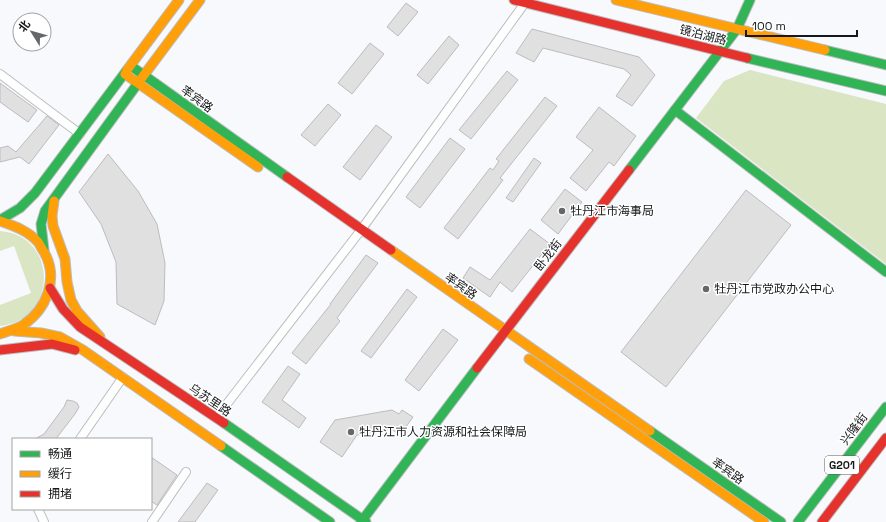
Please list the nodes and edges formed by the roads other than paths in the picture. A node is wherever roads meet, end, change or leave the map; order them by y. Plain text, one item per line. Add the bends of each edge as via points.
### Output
1 (179, 0) edge
2 (200, 0) edge
3 (514, 0) edge
4 (616, 0) edge
5 (750, 0) edge
6 (526, 1) edge
7 (737, 29) junction
8 (720, 52) junction
9 (886, 65) edge
10 (131, 66) junction
11 (0, 74) edge
12 (125, 74) junction
13 (141, 79) junction
14 (886, 91) edge
15 (675, 110) junction
16 (80, 134) junction
17 (55, 198) junction
18 (0, 221) edge
19 (359, 233) junction
20 (44, 250) junction
21 (886, 272) edge
22 (50, 288) junction
23 (434, 292) dead end
24 (14, 331) junction
25 (0, 334) edge
26 (501, 336) junction
27 (104, 343) junction
28 (0, 350) edge
29 (519, 351) dead end
30 (92, 356) junction
31 (123, 377) junction
32 (886, 407) edge
33 (216, 418) junction
34 (81, 438) edge
35 (886, 438) edge
36 (186, 472) dead end
37 (38, 510) edge
38 (363, 521) edge
39 (44, 522) edge
40 (152, 522) edge
41 (330, 522) edge
42 (764, 522) edge
43 (781, 522) edge
44 (798, 522) edge
45 (822, 522) edge

1 - 10 main road
2 - 13 main road
3 - 6 main road, 镜泊湖路
4 - 7 main road, 镜泊湖路
5 - 7 main road, 卧龙街
6 - 8 main road, 镜泊湖路
6 - 19 street
7 - 8 main road, 卧龙街
7 - 9 main road, 镜泊湖路
8 - 14 main road, 镜泊湖路
8 - 15 main road, 卧龙街
10 - 12 main road
10 - 13 main road, 率宾路
11 - 16 street
12 - 13 main road, 率宾路
12 - 16 main road
13 - 17 main road
13 - 19 main road, 率宾路
15 - 21 main road
15 - 26 main road, 卧龙街
16 - 18 main road via 24,207
17 - 20 main road via 45,212 41,224
17 - 27 main road via 53,226 65,258 70,300
18 - 20 main road via 24,230 35,238
19 - 23 main road, 率宾路
19 - 26 main road, 率宾路
19 - 33 street
20 - 22 main road via 50,268
22 - 24 main road via 46,302 38,314
22 - 27 main road, 乌苏里路 via 64,312 80,327
24 - 25 main road
24 - 30 main road via 60,336
26 - 38 main road, 卧龙街
26 - 43 main road, 率宾路
27 - 33 main road, 乌苏里路
28 - 30 main road via 52,344
29 - 42 main road, 率宾路
30 - 31 main road
31 - 34 street
31 - 41 main road
32 - 44 main road, 兴隆街 / G201
33 - 38 main road, 乌苏里路
35 - 45 main road, G201
36 - 40 street
37 - 39 street

